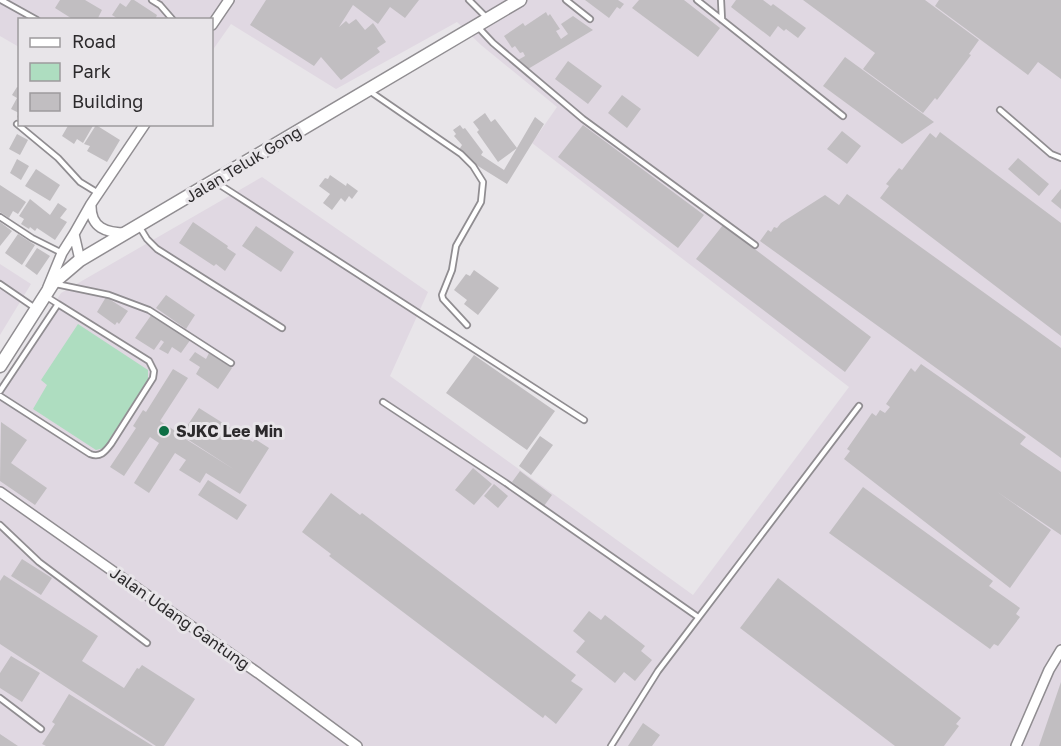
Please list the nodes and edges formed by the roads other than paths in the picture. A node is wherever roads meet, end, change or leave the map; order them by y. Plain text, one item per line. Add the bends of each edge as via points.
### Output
1 (2, 0) edge
2 (152, 0) edge
3 (229, 0) edge
4 (469, 0) edge
5 (520, 0) edge
6 (566, 0) edge
7 (697, 0) edge
8 (721, 0) edge
9 (34, 18) edge
10 (171, 18) edge
11 (590, 19) dead end
12 (489, 20) junction
13 (722, 20) junction
14 (213, 24) edge
15 (477, 27) junction
16 (368, 90) junction
17 (1000, 110) dead end
18 (843, 116) dead end
19 (19, 126) edge
20 (144, 126) edge
21 (1061, 159) edge
22 (215, 181) junction
23 (98, 193) junction
24 (91, 204) junction
25 (0, 217) edge
26 (133, 229) junction
27 (74, 234) junction
28 (755, 245) dead end
29 (62, 253) junction
30 (80, 260) junction
31 (0, 284) edge
32 (48, 290) junction
33 (57, 304) junction
34 (35, 308) junction
35 (467, 325) dead end
36 (282, 328) dead end
37 (231, 363) dead end
38 (0, 366) edge
39 (0, 392) edge
40 (0, 396) edge
41 (383, 402) dead end
42 (859, 406) dead end
43 (584, 420) dead end
44 (0, 492) edge
45 (0, 525) edge
46 (698, 617) junction
47 (147, 643) dead end
48 (1061, 650) edge
49 (0, 698) edge
50 (41, 729) dead end
51 (357, 746) edge
52 (611, 746) edge
53 (1016, 746) edge

1 - 9 lane
2 - 10 lane
3 - 14 street
4 - 12 lane
5 - 12 street, Jalan Teluk Gong
6 - 11 lane
7 - 13 lane
8 - 13 lane
12 - 15 street, Jalan Teluk Gong
13 - 18 lane
15 - 16 street, Jalan Teluk Gong
15 - 28 lane via 583,119
16 - 22 street, Jalan Teluk Gong
16 - 35 lane via 461,154 482,178 481,202 456,246 442,296
17 - 21 lane
19 - 23 lane via 80,182
20 - 23 street
22 - 26 street, Jalan Teluk Gong
22 - 43 lane
23 - 24 street
24 - 26 street via 92,218 98,226 113,232
24 - 27 street
25 - 29 lane
26 - 30 street, Jalan Teluk Gong
26 - 36 lane via 157,249
27 - 29 street
27 - 30 street
29 - 32 street
30 - 32 street, Jalan Teluk Gong
31 - 34 lane
32 - 33 lane
32 - 34 street, Jalan Teluk Gong
32 - 37 lane via 109,295 149,310
33 - 39 lane
33 - 40 lane via 149,361 154,375 147,387 105,452 95,456
34 - 38 street, Jalan Teluk Gong
41 - 46 lane
42 - 46 lane
44 - 51 street, Jalan Udang Gantung
45 - 47 lane via 39,562
46 - 52 lane via 658,670
48 - 53 street
49 - 50 lane

